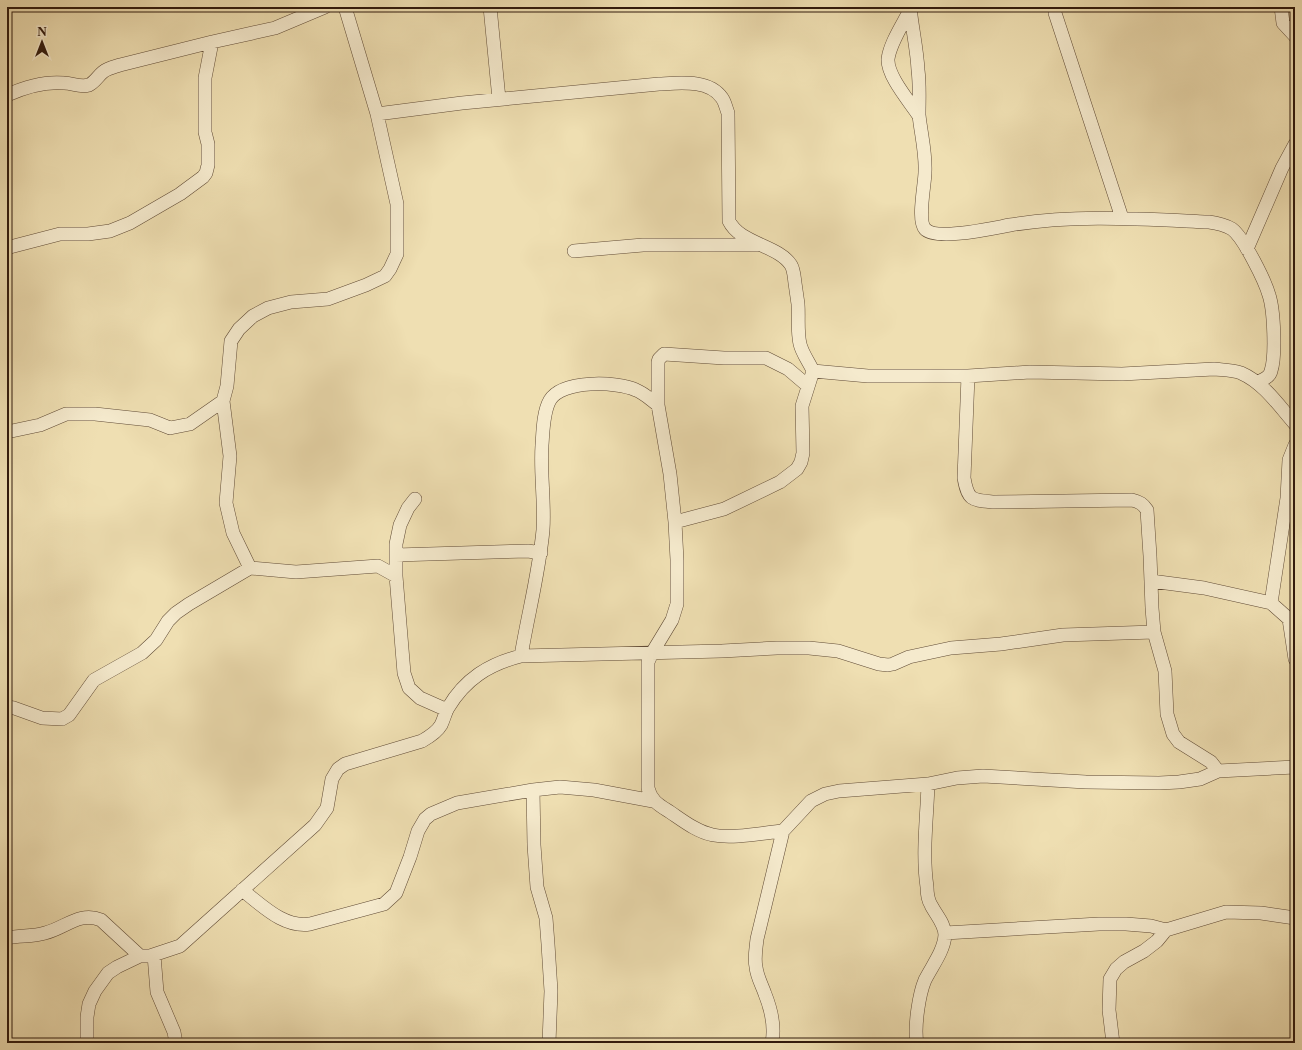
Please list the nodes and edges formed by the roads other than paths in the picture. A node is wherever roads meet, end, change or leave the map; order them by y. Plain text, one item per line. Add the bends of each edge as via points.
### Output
1 (324, 7) edge
2 (345, 7) edge
3 (1281, 7) edge
4 (910, 8) edge
5 (490, 9) edge
6 (1055, 13) dead end
7 (1295, 36) edge
8 (212, 42) junction
9 (7, 95) edge
10 (499, 99) junction
11 (377, 114) junction
12 (920, 116) junction
13 (1295, 144) edge
14 (1122, 218) junction
15 (762, 245) junction
16 (10, 247) dead end
17 (1247, 249) junction
18 (574, 252) dead end
19 (813, 372) junction
20 (968, 376) junction
21 (1258, 382) junction
22 (808, 386) junction
23 (224, 401) junction
24 (658, 405) junction
25 (1295, 424) edge
26 (7, 432) edge
27 (1295, 444) edge
28 (415, 499) dead end
29 (675, 522) junction
30 (541, 552) junction
31 (396, 556) junction
32 (250, 568) junction
33 (396, 576) junction
34 (1151, 581) junction
35 (1270, 603) junction
36 (1154, 632) junction
37 (652, 653) junction
38 (521, 656) junction
39 (1295, 659) edge
40 (7, 707) edge
41 (447, 710) junction
42 (1295, 767) edge
43 (1218, 771) junction
44 (928, 784) junction
45 (534, 790) junction
46 (653, 801) junction
47 (783, 831) junction
48 (242, 890) junction
49 (1295, 918) edge
50 (1166, 930) junction
51 (945, 933) junction
52 (7, 938) edge
53 (154, 955) junction
54 (140, 956) junction
55 (87, 1043) edge
56 (176, 1043) edge
57 (549, 1043) edge
58 (772, 1043) edge
59 (917, 1043) edge
60 (1113, 1043) edge

1 - 8 street via 275,28
2 - 11 street
3 - 7 street via 1283,23
4 - 12 street via 918,70
4 - 12 street via 888,59 896,82
5 - 10 street
6 - 14 street
8 - 9 street via 109,69 90,84 82,86 65,82 33,85
8 - 16 street via 204,78 208,165 203,177 180,194 110,231 60,234
10 - 11 street
10 - 15 street via 659,84 690,83 714,90 722,98 728,113 729,222 733,229
11 - 23 street via 397,204 397,254 390,269 384,276 366,285 328,299 291,302 268,308 253,316 239,329 231,342
12 - 14 street via 926,155 922,222 925,229 934,234 952,234 1073,218
13 - 17 street
14 - 17 street via 1221,224 1233,230
15 - 18 street via 643,245
15 - 19 street via 787,260 794,271 800,342
17 - 21 street via 1270,296 1272,311 1274,346 1271,372 1266,379
19 - 20 street via 868,376
19 - 22 street
20 - 21 street via 1030,372 1122,374 1214,369 1240,373
20 - 34 street via 964,478 970,497 978,501 994,502 1140,502 1147,510
21 - 25 street
22 - 24 street via 782,365 766,358 664,354 658,362
22 - 29 street via 802,406 803,453 797,469 780,482 724,509
23 - 26 street via 190,424 170,428 150,420 95,414 66,414 40,425
23 - 32 street via 230,456 226,503 233,532
24 - 29 street
24 - 30 street via 637,390 619,385 579,385 557,393 550,400 545,417 541,454
27 - 35 street via 1289,460 1287,498
28 - 31 street via 400,525
29 - 37 street via 676,608 672,620
30 - 31 street
30 - 38 street
31 - 33 street
32 - 33 street via 296,572 378,566
32 - 40 street via 176,612 156,640 142,653 94,680 69,716 62,719 42,718
33 - 41 street via 404,673 409,688 420,698
34 - 35 street via 1204,588
34 - 36 street
35 - 39 street via 1290,619
36 - 37 street via 1063,635 951,648 909,657 888,666 838,652 809,648
36 - 43 street via 1165,671 1167,714 1173,734 1179,742 1210,762
37 - 38 street
37 - 46 street via 648,662 648,788
38 - 41 street via 500,663 466,684
41 - 48 street via 434,734 422,741 345,764 338,769 332,779 327,808 315,825
42 - 43 street
43 - 44 street via 1200,779 1159,783 983,776
44 - 47 street via 825,794 811,801
44 - 51 street via 925,867 927,888 930,904
45 - 46 street via 560,787 594,790
45 - 48 street via 457,803 424,819 396,893 384,904 302,925 279,918
45 - 57 street via 537,887 546,918 550,991
46 - 47 street via 700,830 713,835
47 - 58 street via 755,953 758,978 772,1018
48 - 53 street via 180,946
49 - 50 street via 1261,913 1226,912
50 - 51 street via 1138,925 1106,924
50 - 60 street via 1144,951 1124,962 1110,979 1109,1010
51 - 59 street via 944,941 924,981 917,1013
52 - 54 street via 45,933 75,919 94,918 101,920
53 - 54 street
53 - 56 street via 157,992
54 - 55 street via 108,973 95,992 89,1004

